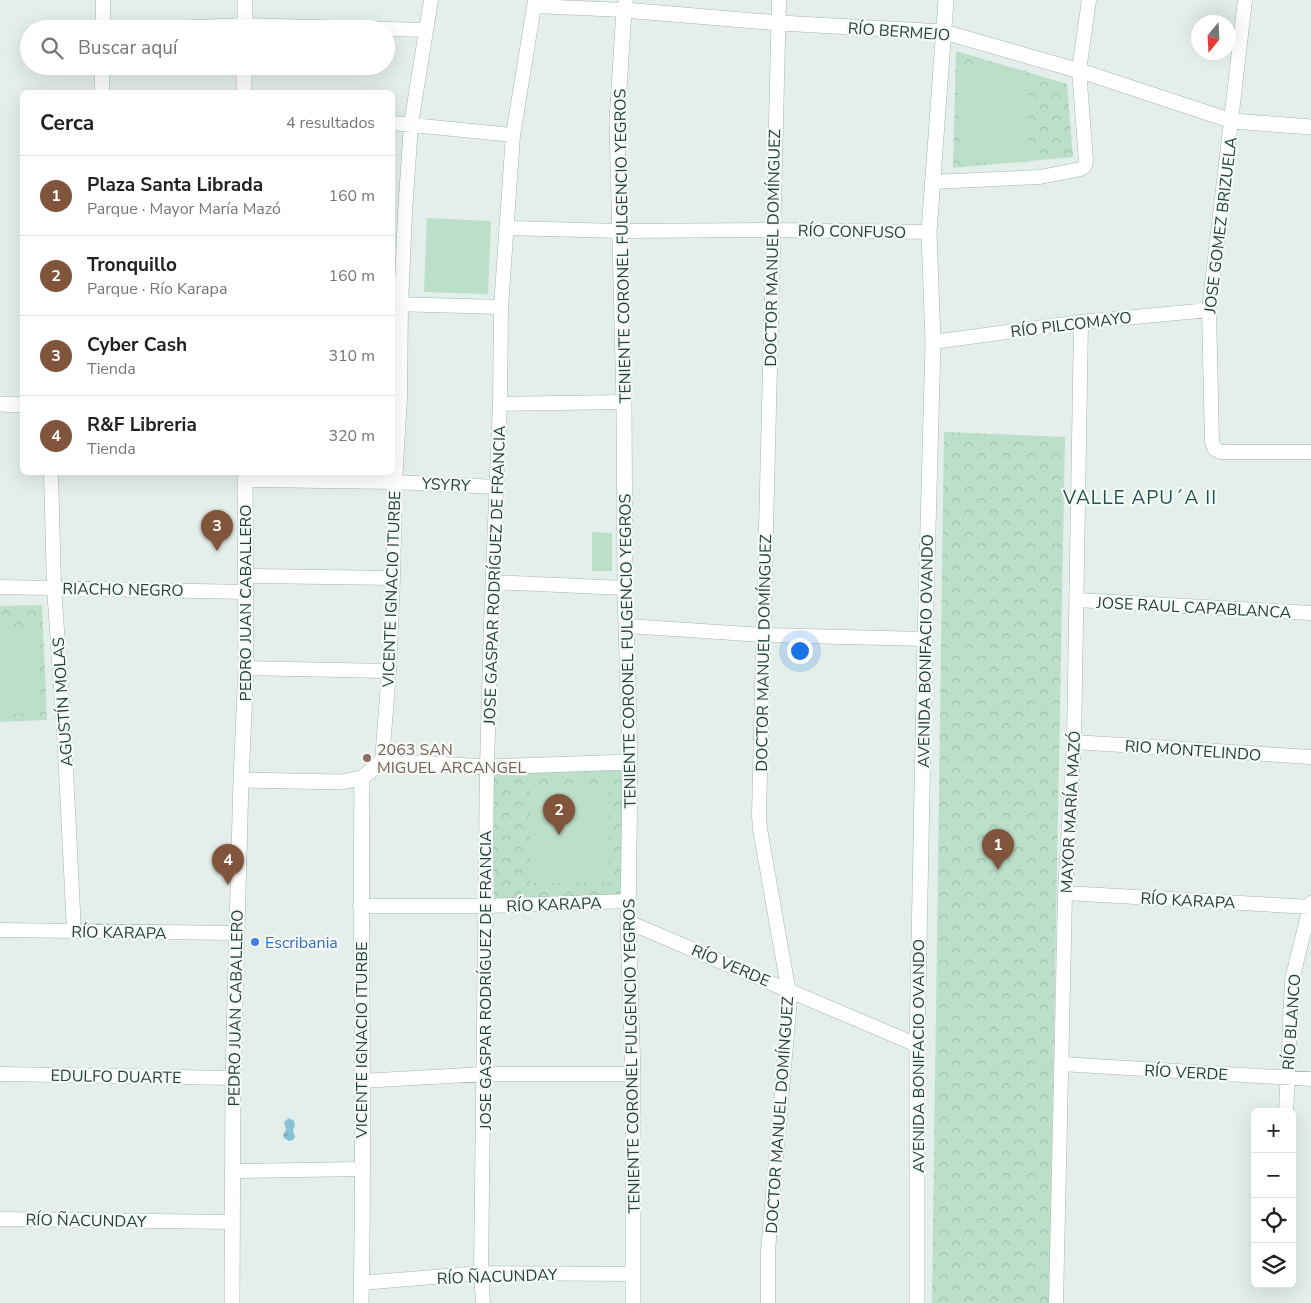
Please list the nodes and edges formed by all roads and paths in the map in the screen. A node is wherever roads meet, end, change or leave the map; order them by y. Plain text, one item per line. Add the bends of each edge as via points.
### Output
1 (103, 0) edge
2 (245, 0) edge
3 (431, 0) edge
4 (779, 0) edge
5 (946, 0) edge
6 (1089, 0) edge
7 (1245, 0) edge
8 (535, 3) edge
9 (625, 5) edge
10 (103, 20) edge
11 (245, 20) edge
12 (778, 23) junction
13 (395, 29) edge
14 (426, 30) junction
15 (944, 32) junction
16 (1079, 70) junction
17 (102, 75) edge
18 (244, 75) edge
19 (102, 90) edge
20 (244, 90) edge
21 (1232, 121) junction
22 (395, 123) edge
23 (411, 124) junction
24 (1311, 127) edge
25 (513, 135) junction
26 (932, 182) junction
27 (399, 212) edge
28 (506, 228) junction
29 (773, 230) junction
30 (620, 231) junction
31 (929, 232) junction
32 (397, 304) edge
33 (501, 307) junction
34 (1209, 310) junction
35 (1081, 322) junction
36 (934, 342) junction
37 (396, 398) edge
38 (624, 402) junction
39 (0, 404) edge
40 (500, 404) junction
41 (20, 405) edge
42 (1311, 452) edge
43 (51, 475) edge
44 (245, 476) edge
45 (395, 482) junction
46 (497, 487) junction
47 (246, 576) junction
48 (393, 578) junction
49 (493, 582) junction
50 (0, 587) edge
51 (54, 587) junction
52 (625, 588) junction
53 (247, 592) junction
54 (1077, 600) junction
55 (1311, 613) edge
56 (627, 626) junction
57 (763, 635) junction
58 (925, 639) junction
59 (246, 668) junction
60 (389, 671) junction
61 (1074, 742) junction
62 (1311, 757) edge
63 (382, 761) junction
64 (630, 762) junction
65 (487, 767) junction
66 (362, 778) junction
67 (241, 780) junction
68 (1065, 893) junction
69 (628, 901) junction
70 (1311, 905) edge
71 (360, 906) junction
72 (485, 906) junction
73 (628, 922) junction
74 (0, 930) edge
75 (74, 931) junction
76 (237, 933) junction
77 (788, 990) junction
78 (917, 1045) junction
79 (1061, 1064) junction
80 (0, 1074) edge
81 (485, 1074) junction
82 (633, 1074) junction
83 (233, 1078) junction
84 (1287, 1078) junction
85 (1311, 1079) edge
86 (361, 1081) junction
87 (1286, 1108) edge
88 (362, 1169) junction
89 (232, 1171) junction
90 (0, 1219) edge
91 (232, 1222) junction
92 (481, 1273) junction
93 (633, 1274) junction
94 (361, 1284) junction
95 (232, 1303) edge
96 (360, 1303) edge
97 (483, 1303) edge
98 (633, 1303) edge
99 (768, 1303) edge
100 (917, 1303) edge
101 (1056, 1303) edge

1 - 10 street
2 - 11 street
3 - 14 street, VICENTE IGNACIO ITURBE
4 - 12 street, DOCTOR MANUEL DOMÍNGUEZ
5 - 15 street, AVENIDA BONIFACIO OVANDO
6 - 16 street
7 - 21 street, JOSE GOMEZ BRIZUELA
8 - 9 street, RÍO BERMEJO
8 - 25 street, JOSE GASPAR RODRÍGUEZ DE FRANCIA
9 - 12 street, RÍO BERMEJO
9 - 30 street, TENIENTE CORONEL FULGENCIO YEGROS via 618,121
12 - 15 street, RÍO BERMEJO
12 - 29 street, DOCTOR MANUEL DOMÍNGUEZ
13 - 14 street
14 - 23 street, VICENTE IGNACIO ITURBE
15 - 16 street, RÍO BERMEJO
15 - 26 street, AVENIDA BONIFACIO OVANDO
16 - 21 street, RÍO BERMEJO
16 - 26 street via 1085,166 1040,177
17 - 19 street
18 - 20 street
21 - 24 street, RÍO BERMEJO
21 - 34 street, JOSE GOMEZ BRIZUELA
22 - 23 street
23 - 25 street
23 - 27 street, VICENTE IGNACIO ITURBE
25 - 28 street, JOSE GASPAR RODRÍGUEZ DE FRANCIA
26 - 31 street, AVENIDA BONIFACIO OVANDO
27 - 32 street, VICENTE IGNACIO ITURBE
28 - 30 street, RÍO CONFUSO
28 - 33 street, JOSE GASPAR RODRÍGUEZ DE FRANCIA
29 - 30 street, RÍO CONFUSO
29 - 31 street, RÍO CONFUSO
29 - 57 street, DOCTOR MANUEL DOMÍNGUEZ
30 - 38 street, TENIENTE CORONEL FULGENCIO YEGROS
31 - 36 street, AVENIDA BONIFACIO OVANDO
32 - 33 street
32 - 37 street, VICENTE IGNACIO ITURBE
33 - 40 street, JOSE GASPAR RODRÍGUEZ DE FRANCIA
34 - 35 street, RÍO PILCOMAYO
34 - 42 street, JOSE GOMEZ BRIZUELA via 1212,442 1216,449 1221,452
35 - 36 street, RÍO PILCOMAYO
35 - 54 street, MAYOR MARÍA MAZÓ
36 - 58 street, AVENIDA BONIFACIO OVANDO
37 - 45 street, VICENTE IGNACIO ITURBE
38 - 40 street
38 - 52 street, TENIENTE CORONEL FULGENCIO YEGROS
39 - 41 street
40 - 46 street, JOSE GASPAR RODRÍGUEZ DE FRANCIA
43 - 51 street, AGUSTÍN MOLAS
44 - 45 street, YSYRY
44 - 47 street, PEDRO JUAN CABALLERO
45 - 46 street, YSYRY
45 - 48 street, VICENTE IGNACIO ITURBE
46 - 49 street, JOSE GASPAR RODRÍGUEZ DE FRANCIA
47 - 48 street
47 - 53 street, PEDRO JUAN CABALLERO
48 - 60 street, VICENTE IGNACIO ITURBE
49 - 52 street
49 - 65 street, JOSE GASPAR RODRÍGUEZ DE FRANCIA
50 - 51 street, RIACHO NEGRO
51 - 53 street, RIACHO NEGRO
51 - 75 street, AGUSTÍN MOLAS
52 - 56 street, TENIENTE CORONEL FULGENCIO YEGROS
53 - 59 street, PEDRO JUAN CABALLERO
54 - 55 street, JOSE RAUL CAPABLANCA
54 - 61 street, MAYOR MARÍA MAZÓ
56 - 57 street
56 - 64 street, TENIENTE CORONEL FULGENCIO YEGROS
57 - 58 street
57 - 77 street, DOCTOR MANUEL DOMÍNGUEZ via 760,829
58 - 78 street, AVENIDA BONIFACIO OVANDO
59 - 60 street
59 - 67 street, PEDRO JUAN CABALLERO
60 - 63 street, VICENTE IGNACIO ITURBE
61 - 62 street, RIO MONTELINDO
61 - 68 street, MAYOR MARÍA MAZÓ
63 - 65 street
63 - 66 street
64 - 65 street
64 - 69 street, TENIENTE CORONEL FULGENCIO YEGROS
65 - 72 street, JOSE GASPAR RODRÍGUEZ DE FRANCIA
66 - 67 street via 341,782
66 - 71 street, VICENTE IGNACIO ITURBE
67 - 76 street, PEDRO JUAN CABALLERO
68 - 70 street, RÍO KARAPA
68 - 79 street, MAYOR MARÍA MAZÓ
69 - 72 street, RÍO KARAPA
69 - 73 street, TENIENTE CORONEL FULGENCIO YEGROS
70 - 84 street, RÍO BLANCO via 1292,980
71 - 72 street, RÍO KARAPA
71 - 86 street, VICENTE IGNACIO ITURBE
72 - 81 street, JOSE GASPAR RODRÍGUEZ DE FRANCIA
73 - 77 street, RÍO VERDE
73 - 82 street, TENIENTE CORONEL FULGENCIO YEGROS
74 - 75 street, RÍO KARAPA
75 - 76 street, RÍO KARAPA
76 - 83 street, PEDRO JUAN CABALLERO
77 - 78 street, RÍO VERDE
77 - 99 street, DOCTOR MANUEL DOMÍNGUEZ via 790,1004 768,1252
78 - 100 street, AVENIDA BONIFACIO OVANDO
79 - 84 street, RÍO VERDE
79 - 101 street, MAYOR MARÍA MAZÓ
80 - 83 street, EDULFO DUARTE
81 - 82 street
81 - 86 street
81 - 92 street, JOSE GASPAR RODRÍGUEZ DE FRANCIA
82 - 93 street, TENIENTE CORONEL FULGENCIO YEGROS
83 - 89 street, PEDRO JUAN CABALLERO
84 - 85 street, RÍO VERDE
84 - 87 street, RÍO BLANCO
86 - 88 street, VICENTE IGNACIO ITURBE
88 - 89 street
88 - 94 street, VICENTE IGNACIO ITURBE
89 - 91 street, PEDRO JUAN CABALLERO
90 - 91 street, RÍO ÑACUNDAY
91 - 95 street, PEDRO JUAN CABALLERO
92 - 93 street, RÍO ÑACUNDAY
92 - 94 street, RÍO ÑACUNDAY
92 - 97 street, JOSE GASPAR RODRÍGUEZ DE FRANCIA
93 - 98 street, TENIENTE CORONEL FULGENCIO YEGROS
94 - 96 street, VICENTE IGNACIO ITURBE

